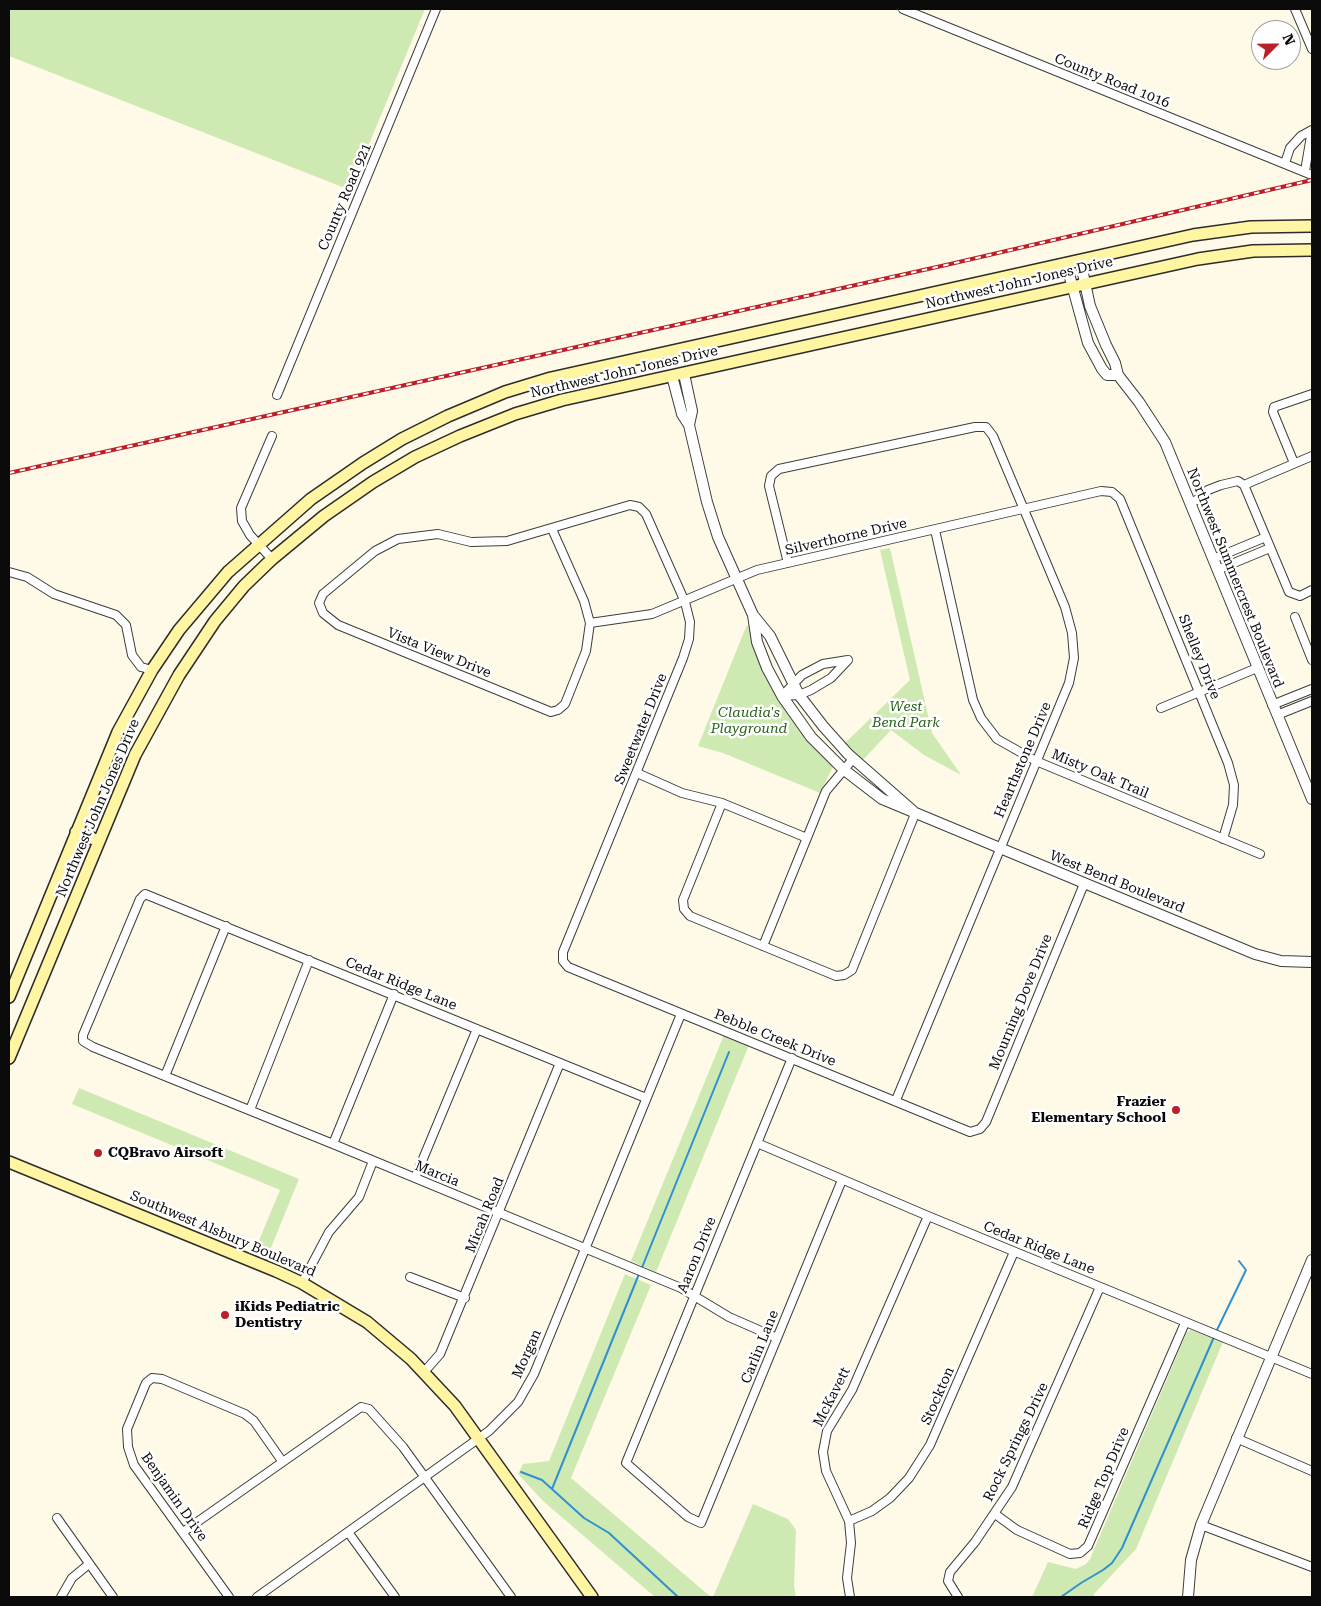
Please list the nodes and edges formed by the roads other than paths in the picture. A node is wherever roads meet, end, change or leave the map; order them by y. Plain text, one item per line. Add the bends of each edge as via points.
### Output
1 (436, 9) edge
2 (903, 9) edge
3 (1296, 9) edge
4 (1312, 49) edge
5 (1312, 130) edge
6 (1284, 163) junction
7 (1309, 173) edge
8 (1312, 226) edge
9 (1312, 250) edge
10 (1080, 260) junction
11 (1066, 263) junction
12 (1085, 283) junction
13 (1072, 286) junction
14 (684, 374) junction
15 (1118, 375) junction
16 (672, 376) junction
17 (1312, 394) edge
18 (278, 396) dead end
19 (689, 425) junction
20 (272, 436) dead end
21 (1312, 456) edge
22 (1294, 463) junction
23 (1244, 485) junction
24 (1112, 492) joint
25 (1190, 503) junction
26 (1023, 510) junction
27 (552, 529) junction
28 (935, 530) junction
29 (1266, 537) junction
30 (258, 544) junction
31 (1270, 548) junction
32 (272, 559) junction
33 (1213, 559) junction
34 (788, 564) junction
35 (1217, 570) junction
36 (9, 572) edge
37 (737, 578) junction
38 (1312, 590) edge
39 (684, 602) junction
40 (753, 615) junction
41 (1294, 617) dead end
42 (590, 623) junction
43 (1308, 640) edge
44 (1312, 660) edge
45 (1257, 668) junction
46 (152, 670) junction
47 (793, 682) junction
48 (1312, 689) edge
49 (1200, 692) junction
50 (799, 695) junction
51 (782, 696) junction
52 (1312, 701) edge
53 (1272, 705) junction
54 (1162, 708) dead end
55 (1277, 715) junction
56 (853, 759) junction
57 (1036, 761) junction
58 (843, 769) junction
59 (637, 773) junction
60 (1312, 799) edge
61 (722, 803) junction
62 (916, 814) junction
63 (76, 832) junction
64 (807, 838) junction
65 (1222, 838) junction
66 (99, 841) junction
67 (1000, 849) junction
68 (1260, 854) dead end
69 (1084, 884) junction
70 (226, 926) junction
71 (762, 946) junction
72 (309, 960) junction
73 (563, 961) joint
74 (1312, 962) edge
75 (394, 994) junction
76 (9, 997) edge
77 (682, 1014) junction
78 (477, 1029) junction
79 (83, 1042) joint
80 (9, 1058) edge
81 (792, 1058) junction
82 (560, 1063) junction
83 (165, 1076) junction
84 (646, 1098) junction
85 (896, 1100) junction
86 (250, 1110) junction
87 (980, 1129) joint
88 (757, 1143) junction
89 (333, 1144) junction
90 (373, 1161) junction
91 (9, 1162) edge
92 (416, 1178) junction
93 (842, 1180) junction
94 (499, 1213) junction
95 (928, 1216) junction
96 (585, 1249) junction
97 (1014, 1252) junction
98 (1312, 1260) edge
99 (410, 1277) dead end
100 (302, 1282) junction
101 (1100, 1286) junction
102 (694, 1296) junction
103 (465, 1298) junction
104 (1185, 1323) junction
105 (777, 1338) junction
106 (1272, 1357) junction
107 (424, 1372) junction
108 (1312, 1374) edge
109 (1236, 1438) junction
110 (479, 1439) junction
111 (282, 1461) junction
112 (1312, 1471) edge
113 (425, 1477) junction
114 (995, 1514) junction
115 (57, 1518) dead end
116 (849, 1521) junction
117 (700, 1523) joint
118 (1201, 1525) junction
119 (182, 1532) junction
120 (348, 1532) junction
121 (89, 1564) junction
122 (1312, 1567) edge
123 (61, 1597) edge
124 (113, 1597) edge
125 (229, 1597) edge
126 (257, 1597) edge
127 (394, 1597) edge
128 (511, 1597) edge
129 (592, 1597) edge
130 (850, 1597) edge
131 (958, 1597) edge
132 (1188, 1597) edge

1 - 18 street, County Road 921
2 - 6 street, County Road 1016
3 - 4 street
5 - 6 street via 1290,148
5 - 7 street
6 - 7 street, County Road 1016
8 - 10 main road, Northwest John Jones Drive via 1251,227 1194,235
9 - 12 main road, Northwest John Jones Drive via 1253,251
10 - 11 main road, Northwest John Jones Drive
10 - 12 street, Northwest Summercrest Boulevard
11 - 13 street, Northwest Summercrest Boulevard
11 - 30 main road, Northwest John Jones Drive via 551,378 505,392 448,416 363,462 311,499
12 - 13 main road, Northwest John Jones Drive
12 - 15 street, Northwest Summercrest Boulevard via 1090,306 1116,363
13 - 14 main road, Northwest John Jones Drive
13 - 15 street, Northwest Summercrest Boulevard via 1085,335 1095,358 1107,374
14 - 16 main road, Northwest John Jones Drive
14 - 19 street, West Bend Boulevard via 692,411
15 - 25 street, Northwest Summercrest Boulevard via 1165,442
16 - 19 street, West Bend Boulevard via 682,414
16 - 32 main road, Northwest John Jones Drive via 562,400 460,436 415,457 374,482 324,516
17 - 22 street via 1274,407 1272,412
19 - 37 street, West Bend Boulevard via 707,502
20 - 30 street via 241,508 242,521
21 - 22 street
22 - 23 street
23 - 25 street via 1238,481 1221,485
23 - 29 street
24 - 26 street, Silverthorne Drive via 1101,491
24 - 49 street, Shelley Drive via 1120,498
25 - 33 street, Northwest Summercrest Boulevard
26 - 28 street, Silverthorne Drive
26 - 34 street, Hearthstone Drive via 993,436 986,427 779,469 771,476 769,486
26 - 57 street, Hearthstone Drive via 1065,607 1074,658 1069,683
27 - 39 street, Sweetwater Drive via 639,506 646,514
27 - 42 street via 584,601
27 - 42 street, Vista View Drive via 508,541 471,542 438,534 398,539 375,551 323,594 319,603 323,613 338,625 551,712 565,704 586,651
28 - 34 street, Silverthorne Drive
28 - 57 street, Misty Oak Trail via 973,700 981,718 997,739
29 - 31 street
29 - 33 street
30 - 32 street
30 - 46 main road, Northwest John Jones Drive via 198,606
31 - 35 street
31 - 38 street via 1289,592 1300,596
32 - 66 main road, Northwest John Jones Drive via 215,621 179,675 135,755
33 - 35 street, Northwest Summercrest Boulevard
34 - 37 street, Silverthorne Drive
35 - 45 street, Northwest Summercrest Boulevard
36 - 46 street via 27,577 54,594 116,615 126,625 132,655 141,667
37 - 39 street, Silverthorne Drive
37 - 40 street, West Bend Boulevard
39 - 42 street, Silverthorne Drive via 652,614
39 - 59 street, Sweetwater Drive via 690,622 686,649
40 - 47 street, West Bend Boulevard via 770,636
40 - 51 street, West Bend Boulevard via 757,642
41 - 43 street
43 - 44 street
45 - 49 street
45 - 53 street, Northwest Summercrest Boulevard
46 - 63 main road, Northwest John Jones Drive via 118,732
47 - 50 street, West Bend Boulevard
47 - 50 street via 823,664 848,660 831,678
47 - 51 street
48 - 53 street
49 - 54 street
49 - 65 street, Shelley Drive via 1234,785 1234,805
50 - 51 street
50 - 56 street, West Bend Boulevard
51 - 58 street, West Bend Boulevard via 811,737
52 - 55 street
53 - 55 street, Northwest Summercrest Boulevard
55 - 60 street, Northwest Summercrest Boulevard
56 - 58 street
56 - 62 street, West Bend Boulevard
57 - 65 street, Misty Oak Trail
57 - 67 street, Hearthstone Drive
58 - 62 street, West Bend Boulevard via 882,800
58 - 64 street via 826,792
59 - 61 street via 682,793
59 - 73 street, Sweetwater Drive via 563,952
61 - 64 street
61 - 71 street via 683,900 684,909 690,916
62 - 67 street, West Bend Boulevard
62 - 71 street via 852,970 844,976 836,976
63 - 66 main road
63 - 76 main road, Northwest John Jones Drive
64 - 71 street
65 - 68 street, Misty Oak Trail
66 - 80 main road, Northwest John Jones Drive
67 - 69 street, West Bend Boulevard
67 - 85 street, Hearthstone Drive
69 - 74 street, West Bend Boulevard via 1255,954 1281,961
69 - 87 street, Mourning Dove Drive
70 - 72 street, Cedar Ridge Lane
70 - 79 street, Cedar Ridge Lane via 145,894 140,899 83,1035
70 - 83 street
72 - 75 street, Cedar Ridge Lane
72 - 86 street
73 - 77 street, Pebble Creek Drive via 568,967
75 - 78 street, Cedar Ridge Lane
75 - 89 street
77 - 81 street, Pebble Creek Drive
77 - 84 street, Morgan
78 - 82 street, Cedar Ridge Lane
78 - 92 street
79 - 83 street, Marcia
81 - 85 street, Pebble Creek Drive
81 - 88 street, Aaron Drive
82 - 84 street, Cedar Ridge Lane
82 - 94 street, Micah Road
83 - 86 street, Marcia
84 - 96 street, Morgan
85 - 87 street, Pebble Creek Drive via 970,1132
86 - 89 street, Marcia
88 - 93 street, Cedar Ridge Lane
88 - 102 street, Aaron Drive
89 - 90 street, Marcia
90 - 92 street, Marcia
90 - 100 street via 359,1197 329,1232
91 - 100 main road, Southwest Alsbury Boulevard
92 - 94 street, Marcia
93 - 95 street, Cedar Ridge Lane
93 - 105 street, Carlin Lane
94 - 96 street, Marcia
94 - 103 street, Micah Road
95 - 97 street, Cedar Ridge Lane
95 - 116 street, McKavett via 852,1390 827,1432 823,1452 826,1471
96 - 102 street, Marcia
96 - 110 street, Morgan via 534,1374 518,1402
97 - 101 street, Cedar Ridge Lane
97 - 116 street, Stockton via 930,1445 909,1478 890,1498 872,1511
98 - 106 street
99 - 103 street
100 - 107 main road, Southwest Alsbury Boulevard via 367,1322
101 - 104 street, Cedar Ridge Lane
101 - 114 street, Rock Springs Drive via 1026,1457
102 - 105 street, Marcia via 729,1318
102 - 117 street, Aaron Drive via 626,1463 688,1517
103 - 107 street, Micah Road via 440,1354
104 - 106 street, Cedar Ridge Lane
104 - 114 street, Ridge Top Drive via 1088,1546 1080,1553 1070,1554 1017,1530
105 - 117 street, Carlin Lane
106 - 108 street, Cedar Ridge Lane
106 - 109 street
107 - 110 main road, Southwest Alsbury Boulevard
109 - 112 street
109 - 118 street
110 - 113 street, Morgan
110 - 129 main road, Southwest Alsbury Boulevard
111 - 113 street via 361,1407 369,1409 403,1446
111 - 119 street
111 - 119 street, Benjamin Drive via 254,1421 244,1414 162,1379 152,1378 146,1383 127,1429 128,1447 134,1465
113 - 120 street, Morgan
113 - 128 street
114 - 131 street, Rock Springs Drive via 950,1572 948,1581
115 - 121 street
116 - 130 street, McKavett via 847,1578
118 - 122 street
118 - 132 street via 1191,1560
119 - 125 street, Benjamin Drive
120 - 126 street, Morgan
120 - 127 street
121 - 123 street via 72,1578
121 - 124 street

